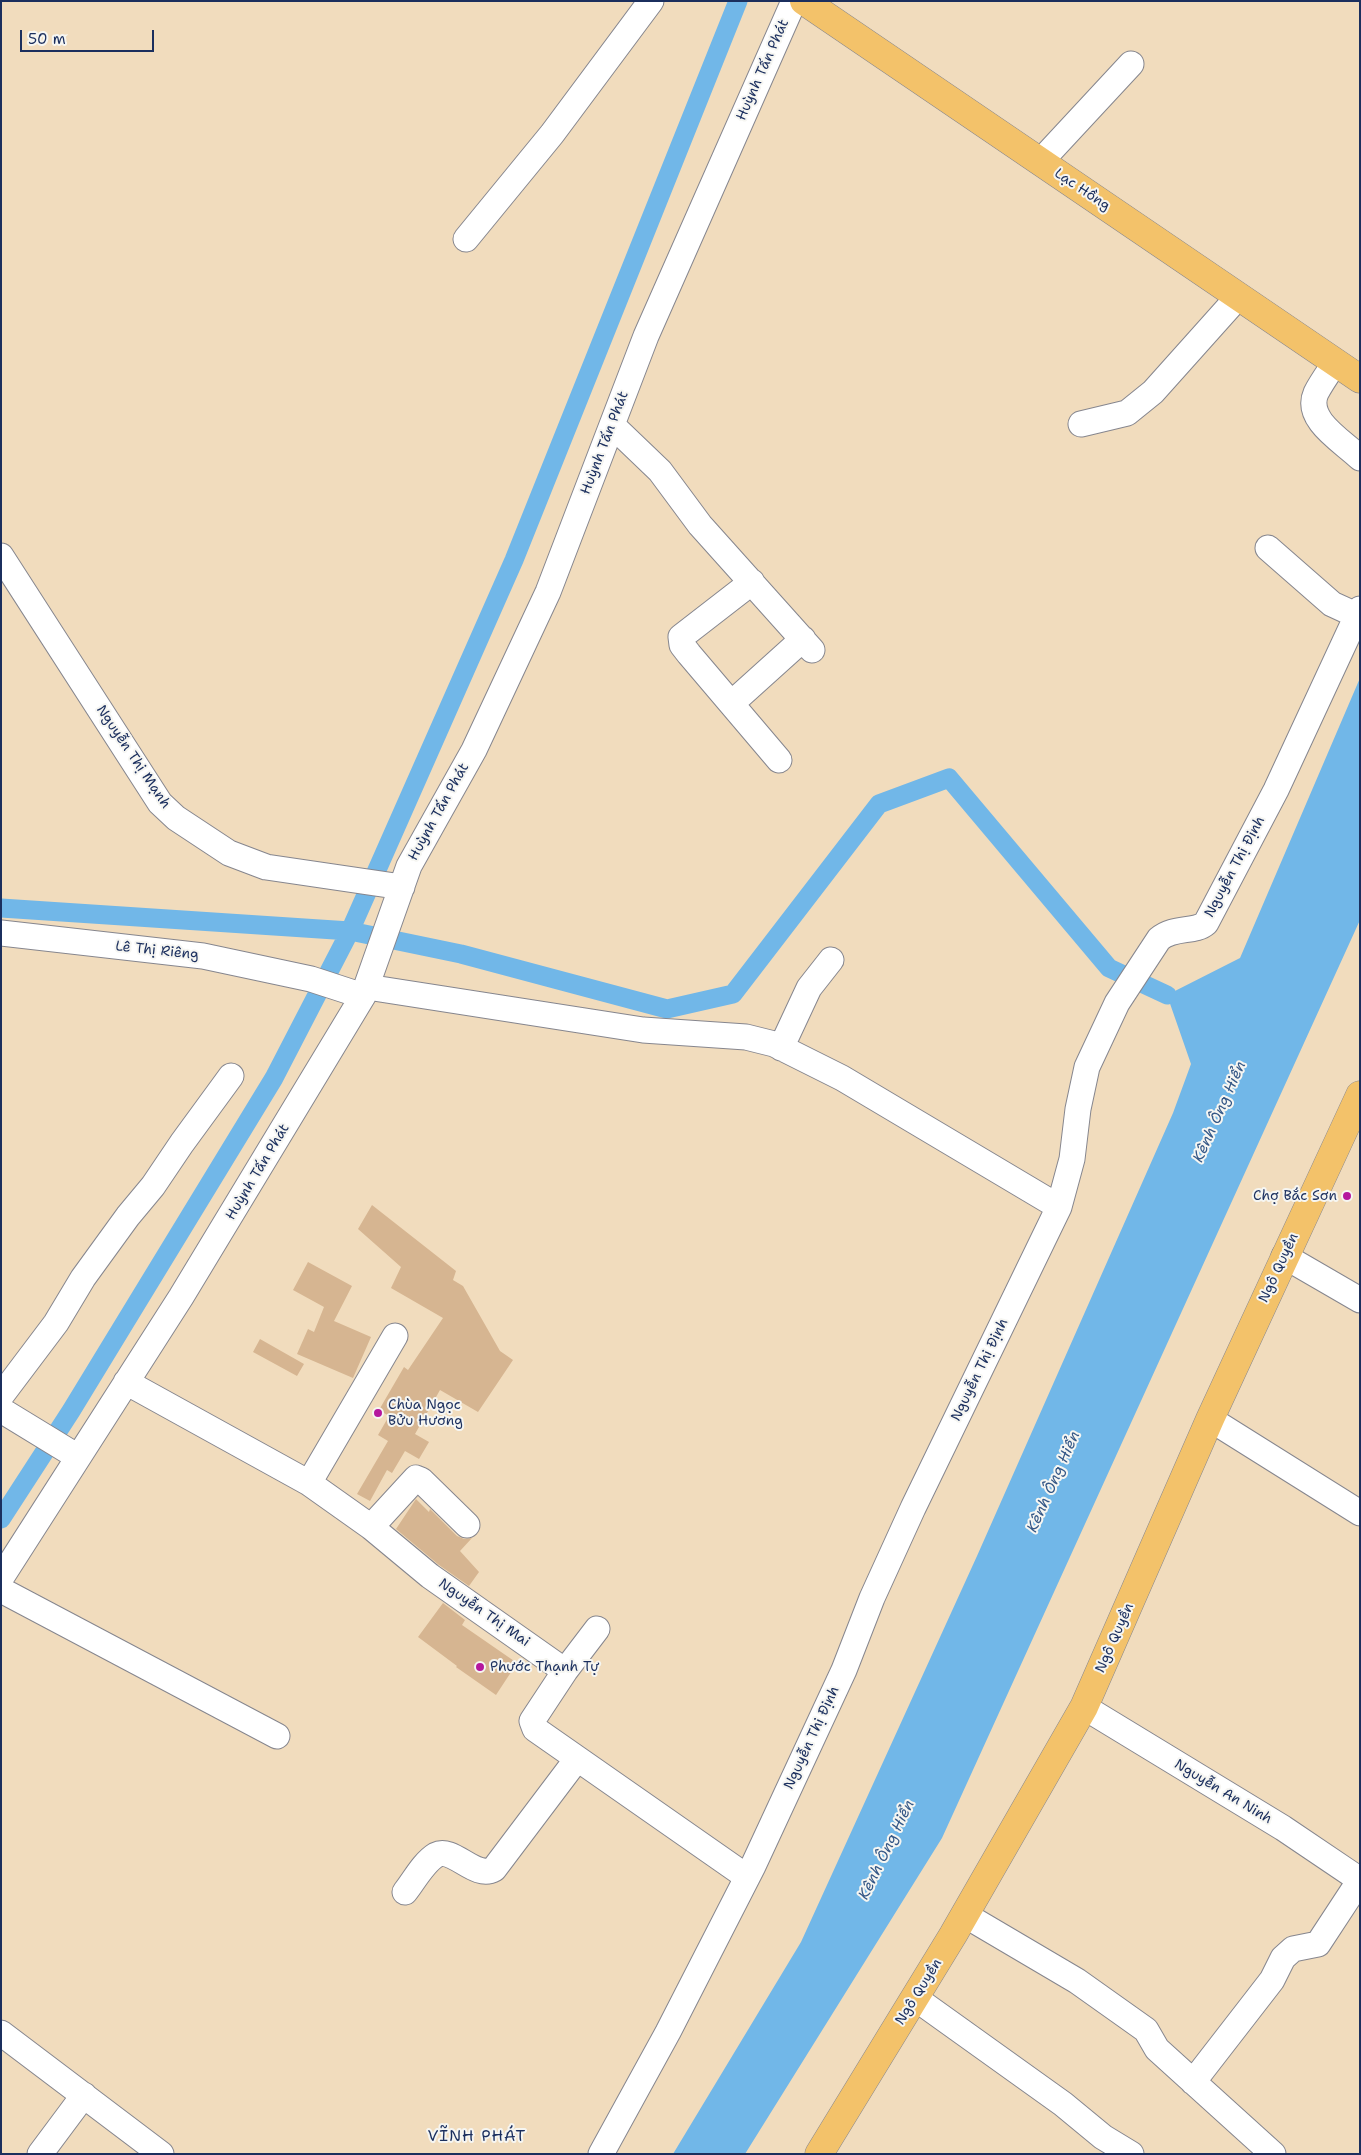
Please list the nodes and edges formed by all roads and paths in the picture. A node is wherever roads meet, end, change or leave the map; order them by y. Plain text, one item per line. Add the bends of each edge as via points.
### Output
1 (651, 1) edge
2 (794, 1) edge
3 (804, 1) edge
4 (1131, 64) dead end
5 (1040, 162) junction
6 (466, 239) dead end
7 (1238, 297) junction
8 (1335, 363) junction
9 (1360, 379) edge
10 (1081, 424) dead end
11 (612, 425) junction
12 (1360, 458) edge
13 (1268, 548) dead end
14 (1, 556) edge
15 (752, 582) junction
16 (1359, 613) edge
17 (732, 703) junction
18 (779, 760) dead end
19 (393, 891) junction
20 (1, 933) edge
21 (831, 960) dead end
22 (363, 988) junction
23 (781, 1048) junction
24 (231, 1076) dead end
25 (1360, 1095) edge
26 (1059, 1207) junction
27 (1284, 1256) junction
28 (1360, 1300) edge
29 (395, 1336) dead end
30 (126, 1382) junction
31 (1, 1396) edge
32 (7, 1414) edge
33 (1210, 1419) junction
34 (68, 1451) junction
35 (309, 1483) junction
36 (1360, 1513) edge
37 (467, 1525) dead end
38 (371, 1527) junction
39 (1, 1578) edge
40 (1, 1590) edge
41 (597, 1629) dead end
42 (565, 1671) junction
43 (1084, 1708) junction
44 (277, 1736) dead end
45 (577, 1759) junction
46 (747, 1877) junction
47 (1360, 1880) edge
48 (405, 1892) dead end
49 (965, 1915) junction
50 (915, 1998) junction
51 (1, 2033) edge
52 (1193, 2082) junction
53 (84, 2095) junction
54 (40, 2154) edge
55 (161, 2154) edge
56 (601, 2154) edge
57 (819, 2154) edge
58 (1131, 2154) edge
59 (1273, 2154) edge

1 - 6 street via 552,134
2 - 11 street, Huỳnh Tấn Phát via 646,336
3 - 5 main road, Lạc Hồng
4 - 5 street
5 - 7 main road, Lạc Hồng
7 - 8 main road, Lạc Hồng
7 - 10 street via 1153,392 1128,413
8 - 9 main road, Lạc Hồng
8 - 12 street via 1316,394 1314,406 1324,427
11 - 15 street via 660,471 700,525
11 - 19 street, Huỳnh Tấn Phát via 548,592 474,750
13 - 16 street via 1332,604
14 - 19 street, Nguyễn Thị Mạnh via 160,803 176,818 228,854 266,867
15 - 17 street via 681,638 689,654
15 - 17 street via 808,644
16 - 26 street, Nguyễn Thị Định via 1276,790 1206,923 1198,928 1166,933 1144,959 1117,1003 1087,1067 1072,1159
17 - 18 street
19 - 22 street, Huỳnh Tấn Phát
20 - 22 street, Lê Thị Riêng via 203,956
21 - 23 street via 809,988
22 - 23 street, Lê Thị Riêng via 643,1030 746,1037
22 - 30 street, Huỳnh Tấn Phát via 261,1166
23 - 26 street, Lê Thị Riêng via 842,1078
24 - 31 street
25 - 27 main road, Ngô Quyền
26 - 46 street, Nguyễn Thị Định via 913,1508 844,1670
27 - 28 street
27 - 33 main road, Ngô Quyền
29 - 35 street
30 - 34 street, Huỳnh Tấn Phát
30 - 35 street, Nguyễn Thị Mai
32 - 34 street
33 - 36 street
33 - 43 main road, Ngô Quyền
34 - 39 street, Huỳnh Tấn Phát
35 - 38 street, Nguyễn Thị Mai
37 - 38 street via 416,1478
38 - 42 street, Nguyễn Thị Mai via 430,1576
40 - 44 street
41 - 42 street
42 - 45 street via 532,1720 535,1729
43 - 47 street, Nguyễn An Ninh via 1283,1828
43 - 49 main road, Ngô Quyền
45 - 46 street
45 - 48 street via 494,1869 489,1872 479,1870 447,1854 437,1854
46 - 56 street, Nguyễn Thị Định
47 - 52 street via 1318,1944 1293,1950 1283,1958 1272,1980
49 - 50 main road, Ngô Quyền
49 - 52 street via 1077,1981 1146,2030 1157,2049
50 - 57 main road, Ngô Quyền
50 - 58 street
51 - 53 street
52 - 59 street
53 - 54 street
53 - 55 street

